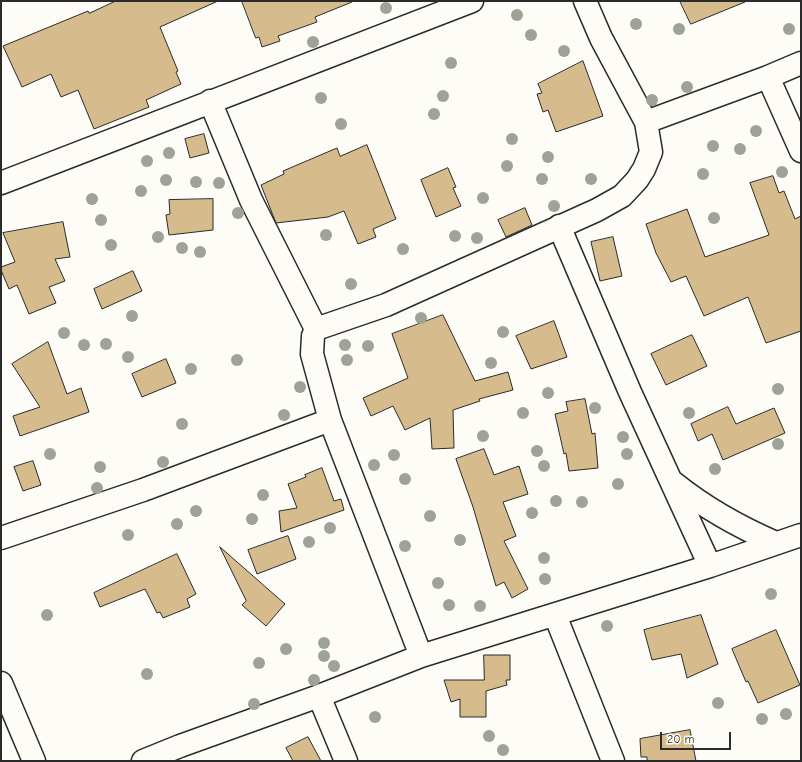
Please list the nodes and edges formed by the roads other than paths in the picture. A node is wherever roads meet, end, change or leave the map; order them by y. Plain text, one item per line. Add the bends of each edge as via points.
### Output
1 (472, 1) edge
2 (585, 1) edge
3 (801, 63) edge
4 (768, 78) junction
5 (210, 101) junction
6 (646, 122) junction
7 (801, 151) edge
8 (1, 183) edge
9 (559, 226) junction
10 (316, 329) junction
11 (330, 420) junction
12 (670, 479) junction
13 (1, 538) edge
14 (793, 542) edge
15 (710, 566) junction
16 (555, 615) junction
17 (421, 656) junction
18 (1, 683) edge
19 (319, 696) junction
20 (34, 761) edge
21 (143, 761) edge
22 (346, 761) edge
23 (613, 761) edge

1 - 5 street
2 - 6 street via 601,38
3 - 4 street
4 - 6 street
4 - 7 street
5 - 8 street
5 - 10 street via 251,200
6 - 9 street via 651,152 637,180 622,196
9 - 10 street via 386,305
9 - 12 street
10 - 11 street via 312,354
11 - 13 street via 143,490
11 - 17 street
12 - 14 street via 698,502 748,531
12 - 15 street
14 - 15 street
15 - 16 street
16 - 17 street
16 - 23 street
17 - 19 street
18 - 20 street
19 - 21 street
19 - 22 street

